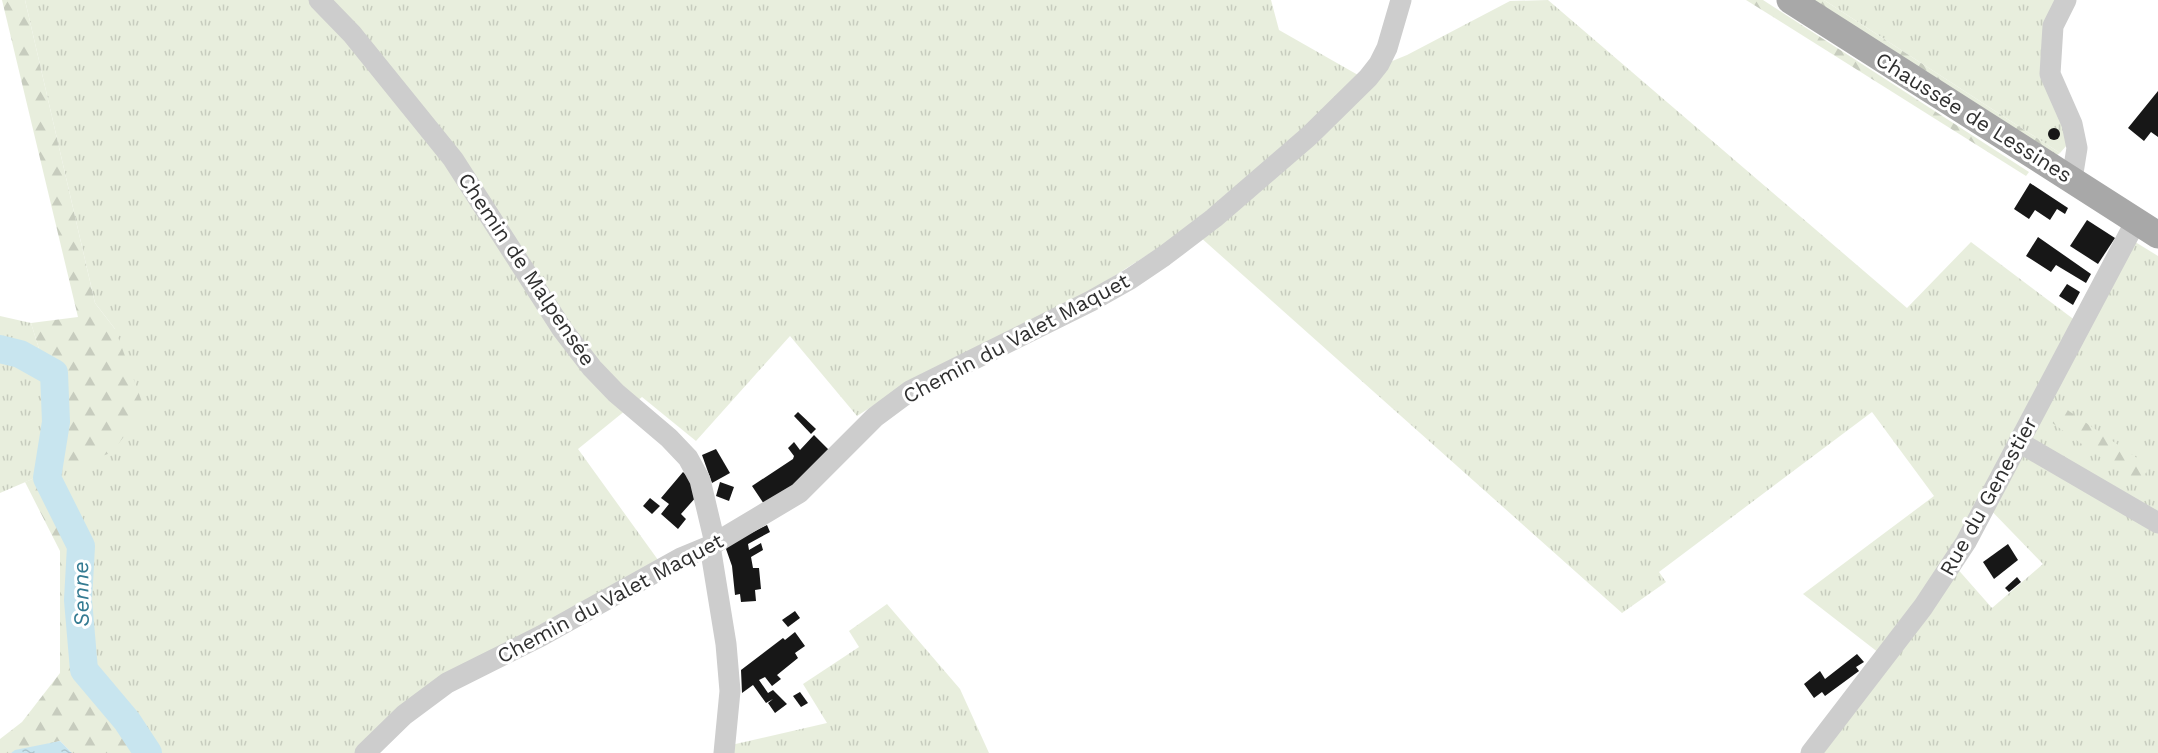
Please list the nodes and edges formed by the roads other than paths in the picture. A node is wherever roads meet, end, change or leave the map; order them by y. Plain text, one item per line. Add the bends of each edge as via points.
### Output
1 (319, 0) edge
2 (1401, 0) edge
3 (1790, 0) edge
4 (2066, 0) edge
5 (2072, 179) junction
6 (2147, 227) edge
7 (2019, 442) junction
8 (2158, 523) edge
9 (712, 544) junction
10 (365, 753) edge
11 (724, 753) edge
12 (1811, 753) edge

1 - 9 street, Chemin de Malpensée via 352,34 453,159 562,329 592,368 688,458 700,480
2 - 9 street, Chemin du Valet Maquet via 1387,48 1368,78 1309,136 1214,218 1130,279 910,391 875,417 799,493
3 - 5 main road, Chaussée de Lessines
4 - 5 street via 2054,26 2050,74 2072,124 2077,148
5 - 6 main road, Chaussée de Lessines
6 - 7 street, Rue du Genestier
7 - 8 street
7 - 12 street, Rue du Genestier via 1948,570
9 - 10 street, Chemin du Valet Maquet via 447,683 404,715
9 - 11 street, Chemin de Malpensée via 730,691

